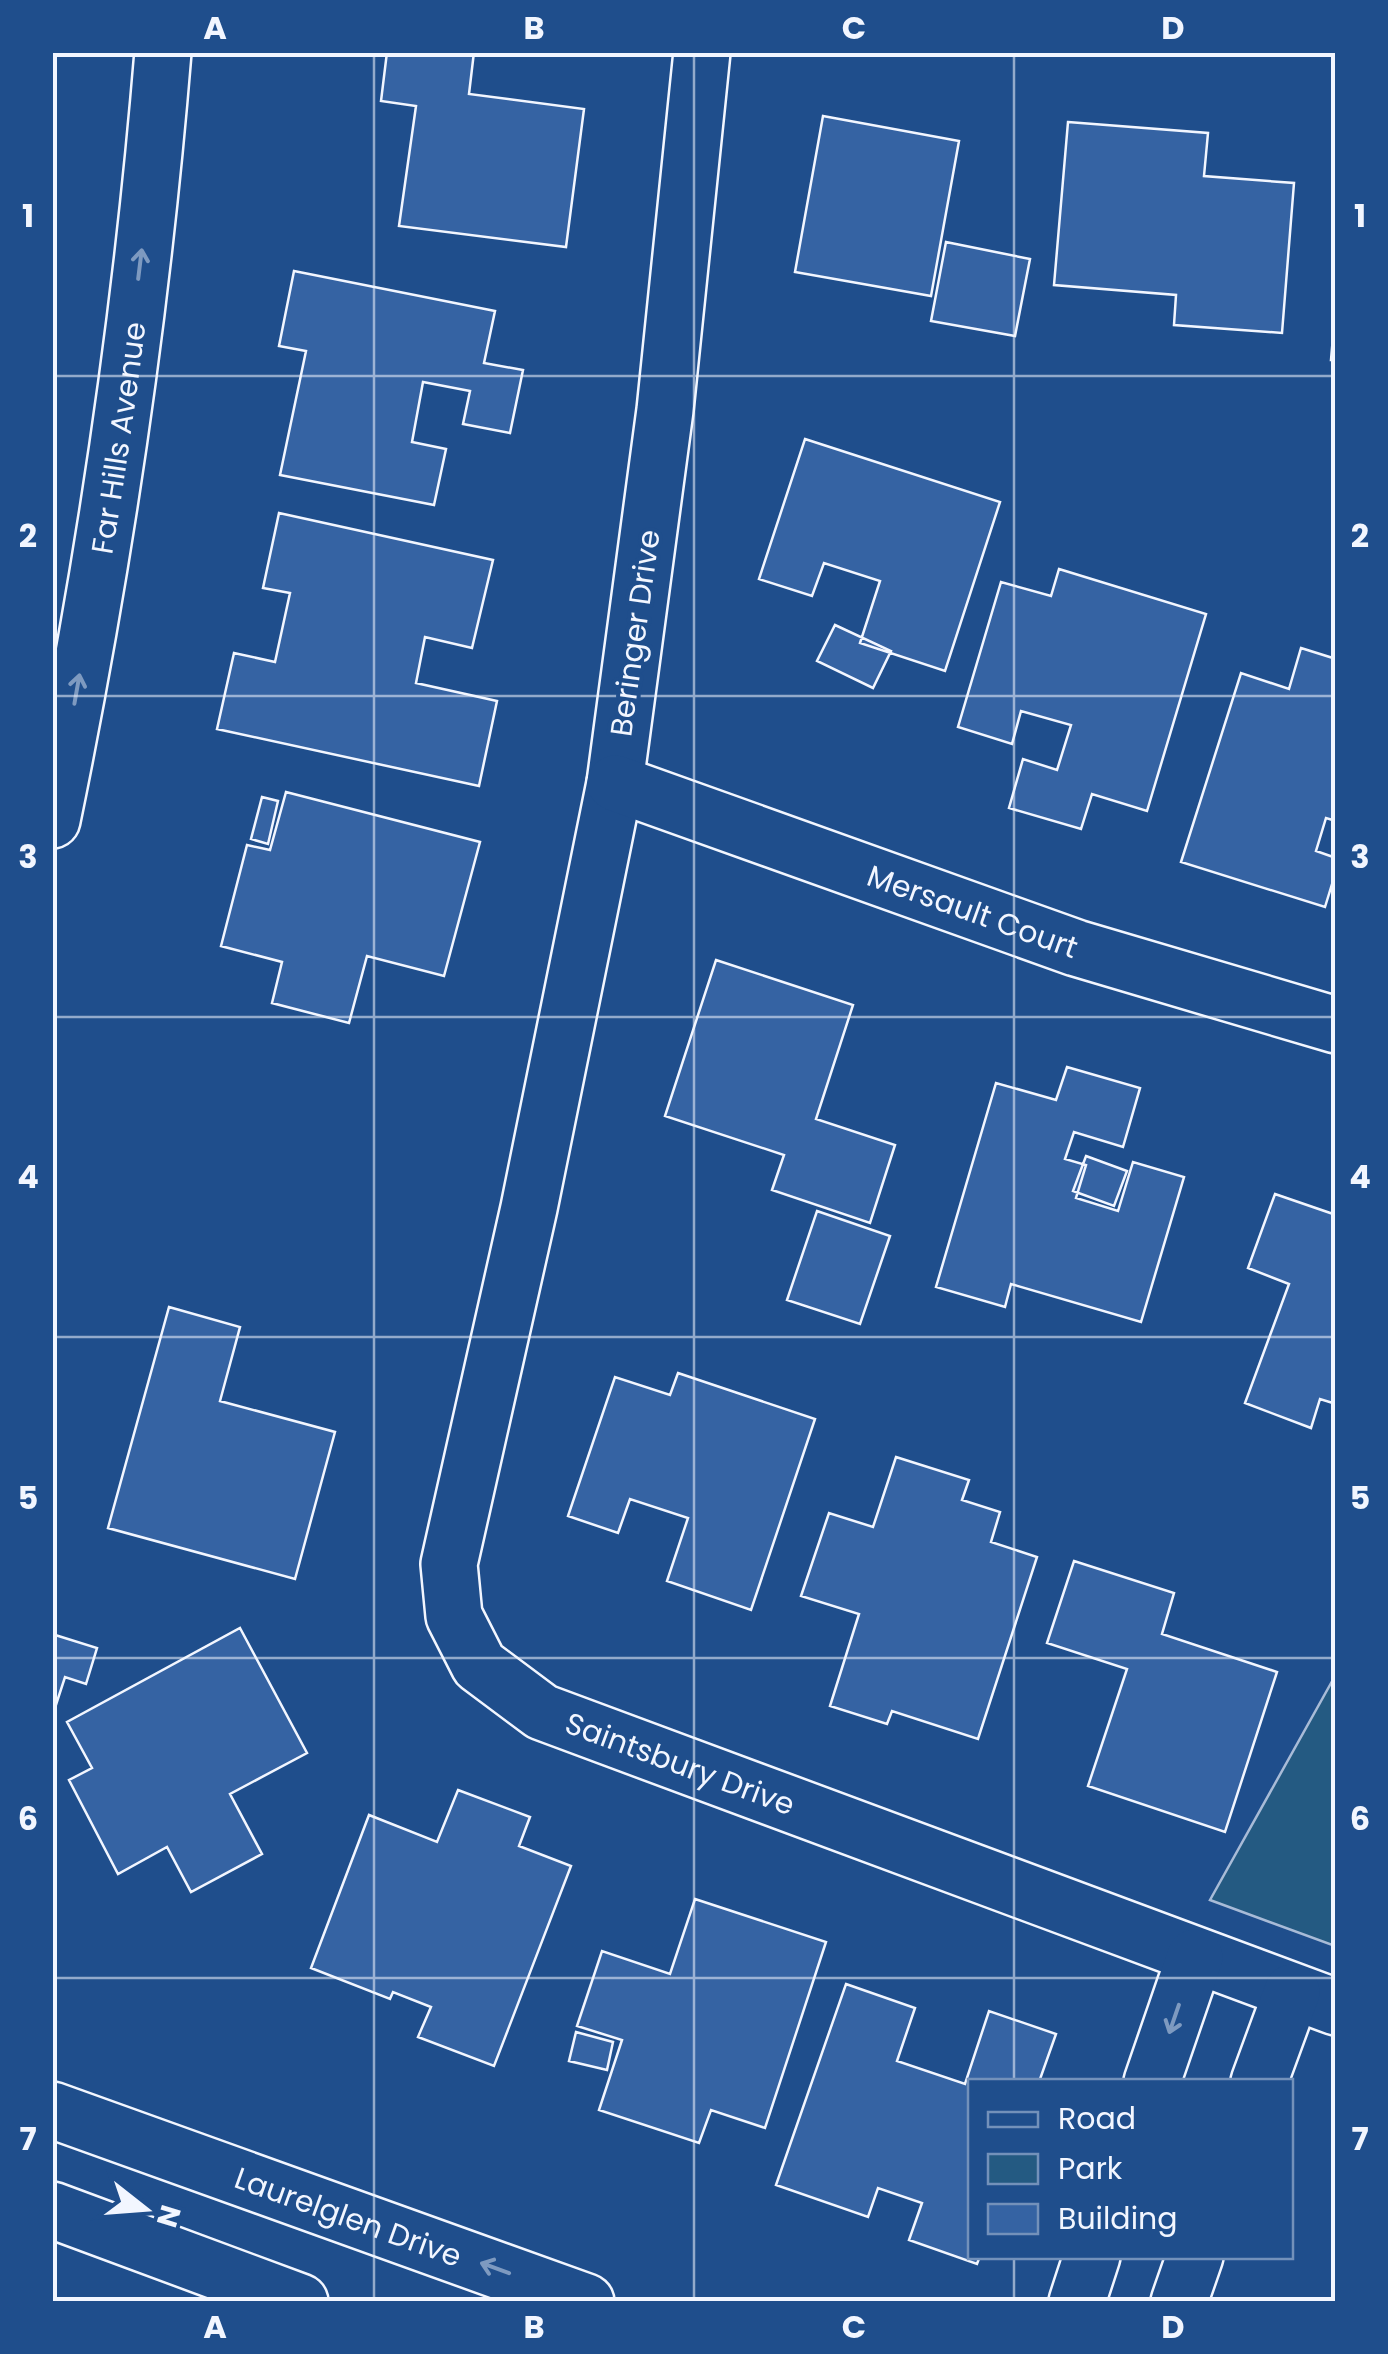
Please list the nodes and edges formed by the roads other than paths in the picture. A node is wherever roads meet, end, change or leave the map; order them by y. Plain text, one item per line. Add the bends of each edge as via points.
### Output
1 (163, 52) edge
2 (702, 52) edge
3 (615, 783) junction
4 (52, 820) edge
5 (1336, 1025) edge
6 (528, 1208) joint
7 (1195, 1957) junction
8 (1314, 2000) edge
9 (1153, 2079) edge
10 (1262, 2079) edge
11 (52, 2110) edge
12 (52, 2210) edge
13 (1091, 2259) edge
14 (1195, 2259) edge
15 (300, 2302) edge
16 (586, 2302) edge
17 (1077, 2302) edge
18 (1179, 2302) edge

4 -> 1 street, Far Hills Avenue via 127,374
2 - 3 street, Beringer Drive via 665,410
3 - 5 street, Mersault Court via 1076,948
3 - 6 street, Beringer Drive
6 - 7 street, Saintsbury Drive via 449,1564 454,1616 479,1665 542,1712
7 - 8 street, Saintsbury Drive
7 -> 9 street
8 - 10 street
16 -> 11 street, Laurelglen Drive
12 - 15 street
13 - 17 street
14 - 18 street

